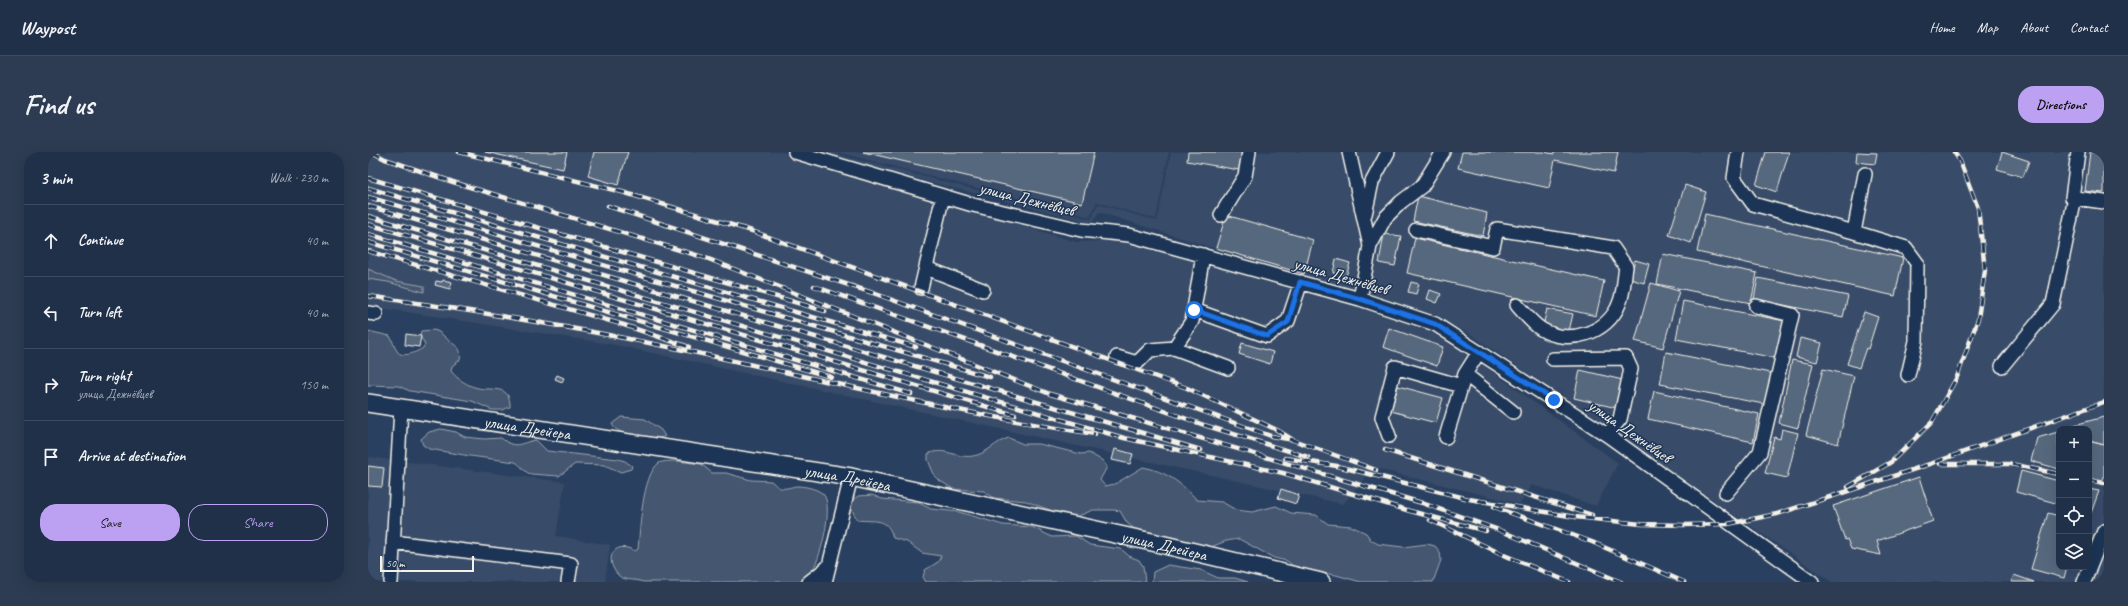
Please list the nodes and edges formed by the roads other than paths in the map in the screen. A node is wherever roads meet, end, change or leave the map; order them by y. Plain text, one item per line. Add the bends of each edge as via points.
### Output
1 (795, 152) edge
2 (1249, 152) edge
3 (1349, 152) edge
4 (1388, 152) edge
5 (1443, 152) edge
6 (1738, 152) edge
7 (2078, 152) edge
8 (1866, 174) dead end
9 (943, 196) junction
10 (2075, 198) junction
11 (2104, 202) edge
12 (1221, 215) dead end
13 (1364, 218) junction
14 (1416, 230) dead end
15 (1854, 232) junction
16 (1370, 246) junction
17 (1203, 255) junction
18 (926, 268) junction
19 (1300, 282) junction
20 (921, 288) dead end
21 (983, 290) dead end
22 (1360, 299) junction
23 (1516, 306) dead end
24 (1756, 306) dead end
25 (1194, 310) junction
26 (1174, 348) junction
27 (1480, 352) junction
28 (1117, 357) dead end
29 (1552, 359) dead end
30 (2002, 366) dead end
31 (1228, 368) dead end
32 (1908, 375) dead end
33 (1463, 380) junction
34 (368, 403) edge
35 (401, 409) junction
36 (1513, 412) dead end
37 (1607, 435) junction
38 (1389, 436) dead end
39 (1446, 437) dead end
40 (851, 477) junction
41 (1726, 493) dead end
42 (2104, 531) edge
43 (393, 542) junction
44 (828, 567) junction
45 (391, 582) edge
46 (568, 582) edge
47 (809, 582) edge
48 (825, 582) edge
49 (1321, 582) edge
50 (1812, 582) edge
51 (2084, 582) edge

1 - 9 street, улица Дежнёвцев
2 - 12 street via 1245,176
3 - 13 street
4 - 13 street via 1372,182
5 - 16 street via 1422,186 1385,218
6 - 15 street via 1734,178 1753,204
7 - 10 street via 2072,198
8 - 15 street
9 - 17 street, улица Дежнёвцев via 1081,230 1129,235
9 - 18 street
10 - 11 street
10 - 30 street via 2053,304
13 - 16 street
14 - 23 street via 1493,247 1497,228 1613,248 1626,267 1620,303 1608,322 1591,332 1564,337 1541,329
15 - 32 street via 1906,248 1917,263 1916,341
16 - 22 street
17 - 19 street, улица Дежнёвцев
17 - 25 street
18 - 20 street
18 - 21 street
19 - 22 street, улица Дежнёвцев
19 - 25 street via 1288,322 1267,336
22 - 27 street, улица Дежнёвцев via 1435,324
24 - 41 street via 1792,315 1760,452
25 - 26 street via 1192,321
26 - 28 street via 1150,350 1137,363
26 - 31 street
27 - 33 street
27 - 37 street, улица Дежнёвцев
29 - 37 street via 1626,358 1631,369 1620,419
33 - 36 street
33 - 38 street via 1395,367 1382,417
33 - 39 street
34 - 35 main road, улица Дрейера
35 - 40 main road, улица Дрейера
35 - 43 street
37 - 50 street, улица Дежнёвцев
40 - 44 street
40 - 49 main road, улица Дрейера via 1152,542
42 - 51 street
43 - 45 street
43 - 46 street via 571,564
44 - 47 street
44 - 48 street

